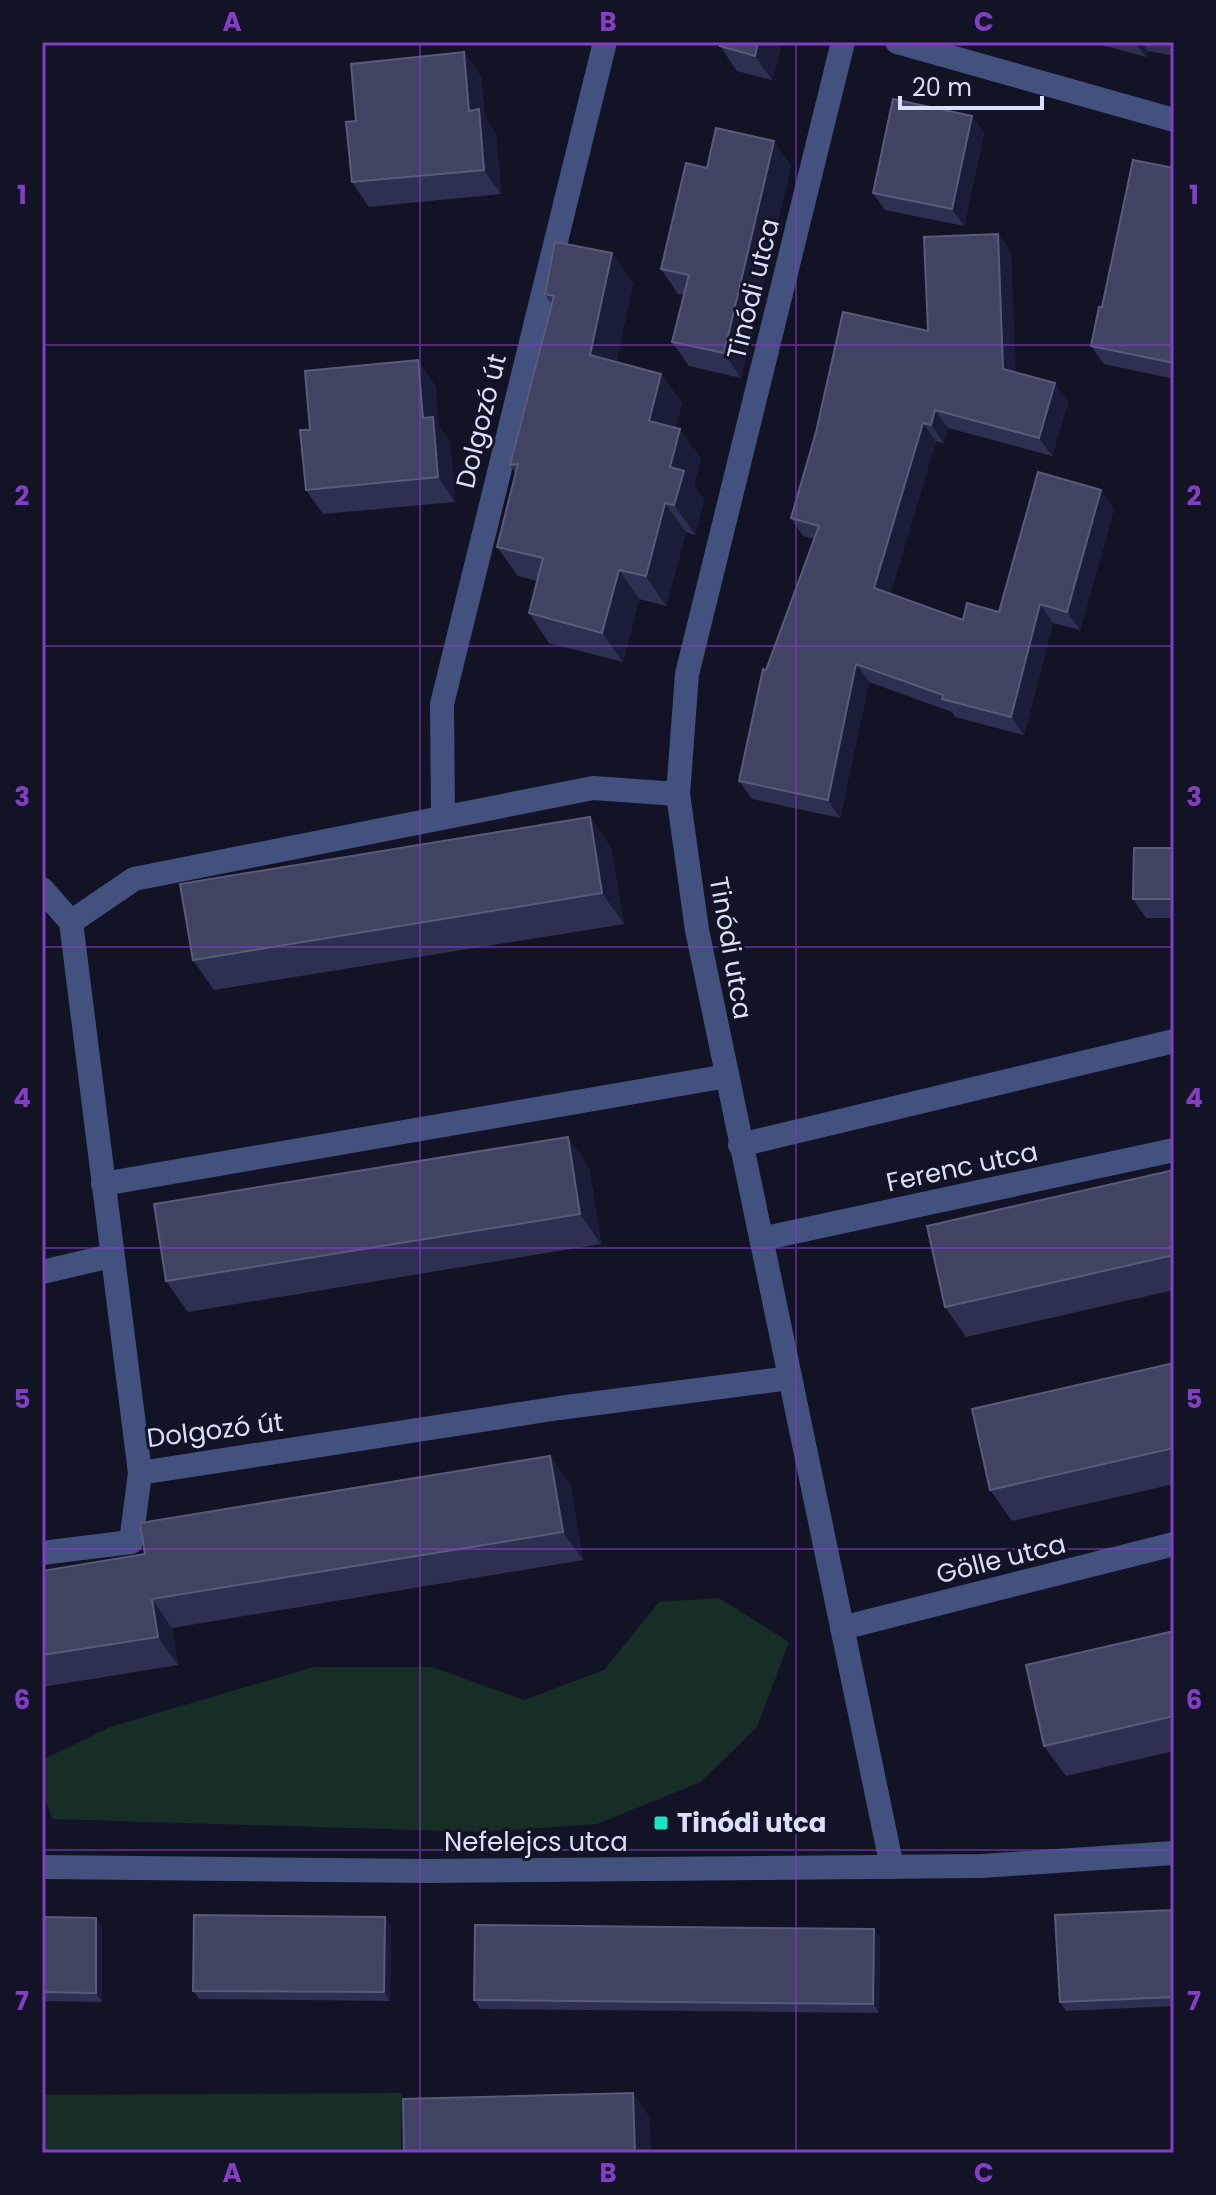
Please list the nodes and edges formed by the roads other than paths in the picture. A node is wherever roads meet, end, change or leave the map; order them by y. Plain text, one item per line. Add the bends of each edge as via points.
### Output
1 (605, 42) edge
2 (843, 42) edge
3 (897, 42) edge
4 (1174, 120) edge
5 (678, 794) junction
6 (443, 817) junction
7 (42, 889) edge
8 (71, 922) junction
9 (1174, 1041) edge
10 (727, 1076) junction
11 (740, 1145) junction
12 (1174, 1150) edge
13 (103, 1184) junction
14 (761, 1239) junction
15 (111, 1256) junction
16 (42, 1272) edge
17 (790, 1378) junction
18 (140, 1473) junction
19 (1174, 1544) edge
20 (42, 1553) edge
21 (842, 1628) junction
22 (1174, 1853) edge
23 (42, 1867) edge
24 (892, 1867) junction

1 - 6 street, Dolgozó út via 442,704
2 - 5 street, Tinódi utca via 687,674
3 - 4 street
5 - 6 street via 593,788
5 - 10 street, Tinódi utca via 697,930
6 - 8 street via 134,879
7 - 8 street
8 - 13 street, Dolgozó út
9 - 11 street
10 - 11 street, Tinódi utca
10 - 13 street
11 - 14 street, Tinódi utca
12 - 14 street, Ferenc utca
13 - 15 street, Dolgozó út
14 - 17 street, Tinódi utca
15 - 16 street
15 - 18 street, Dolgozó út
17 - 18 street, Dolgozó út
17 - 21 street, Tinódi utca
18 - 20 street via 131,1542
19 - 21 street, Gölle utca
21 - 24 street, Tinódi utca
22 - 24 street, Nefelejcs utca
23 - 24 street, Nefelejcs utca

